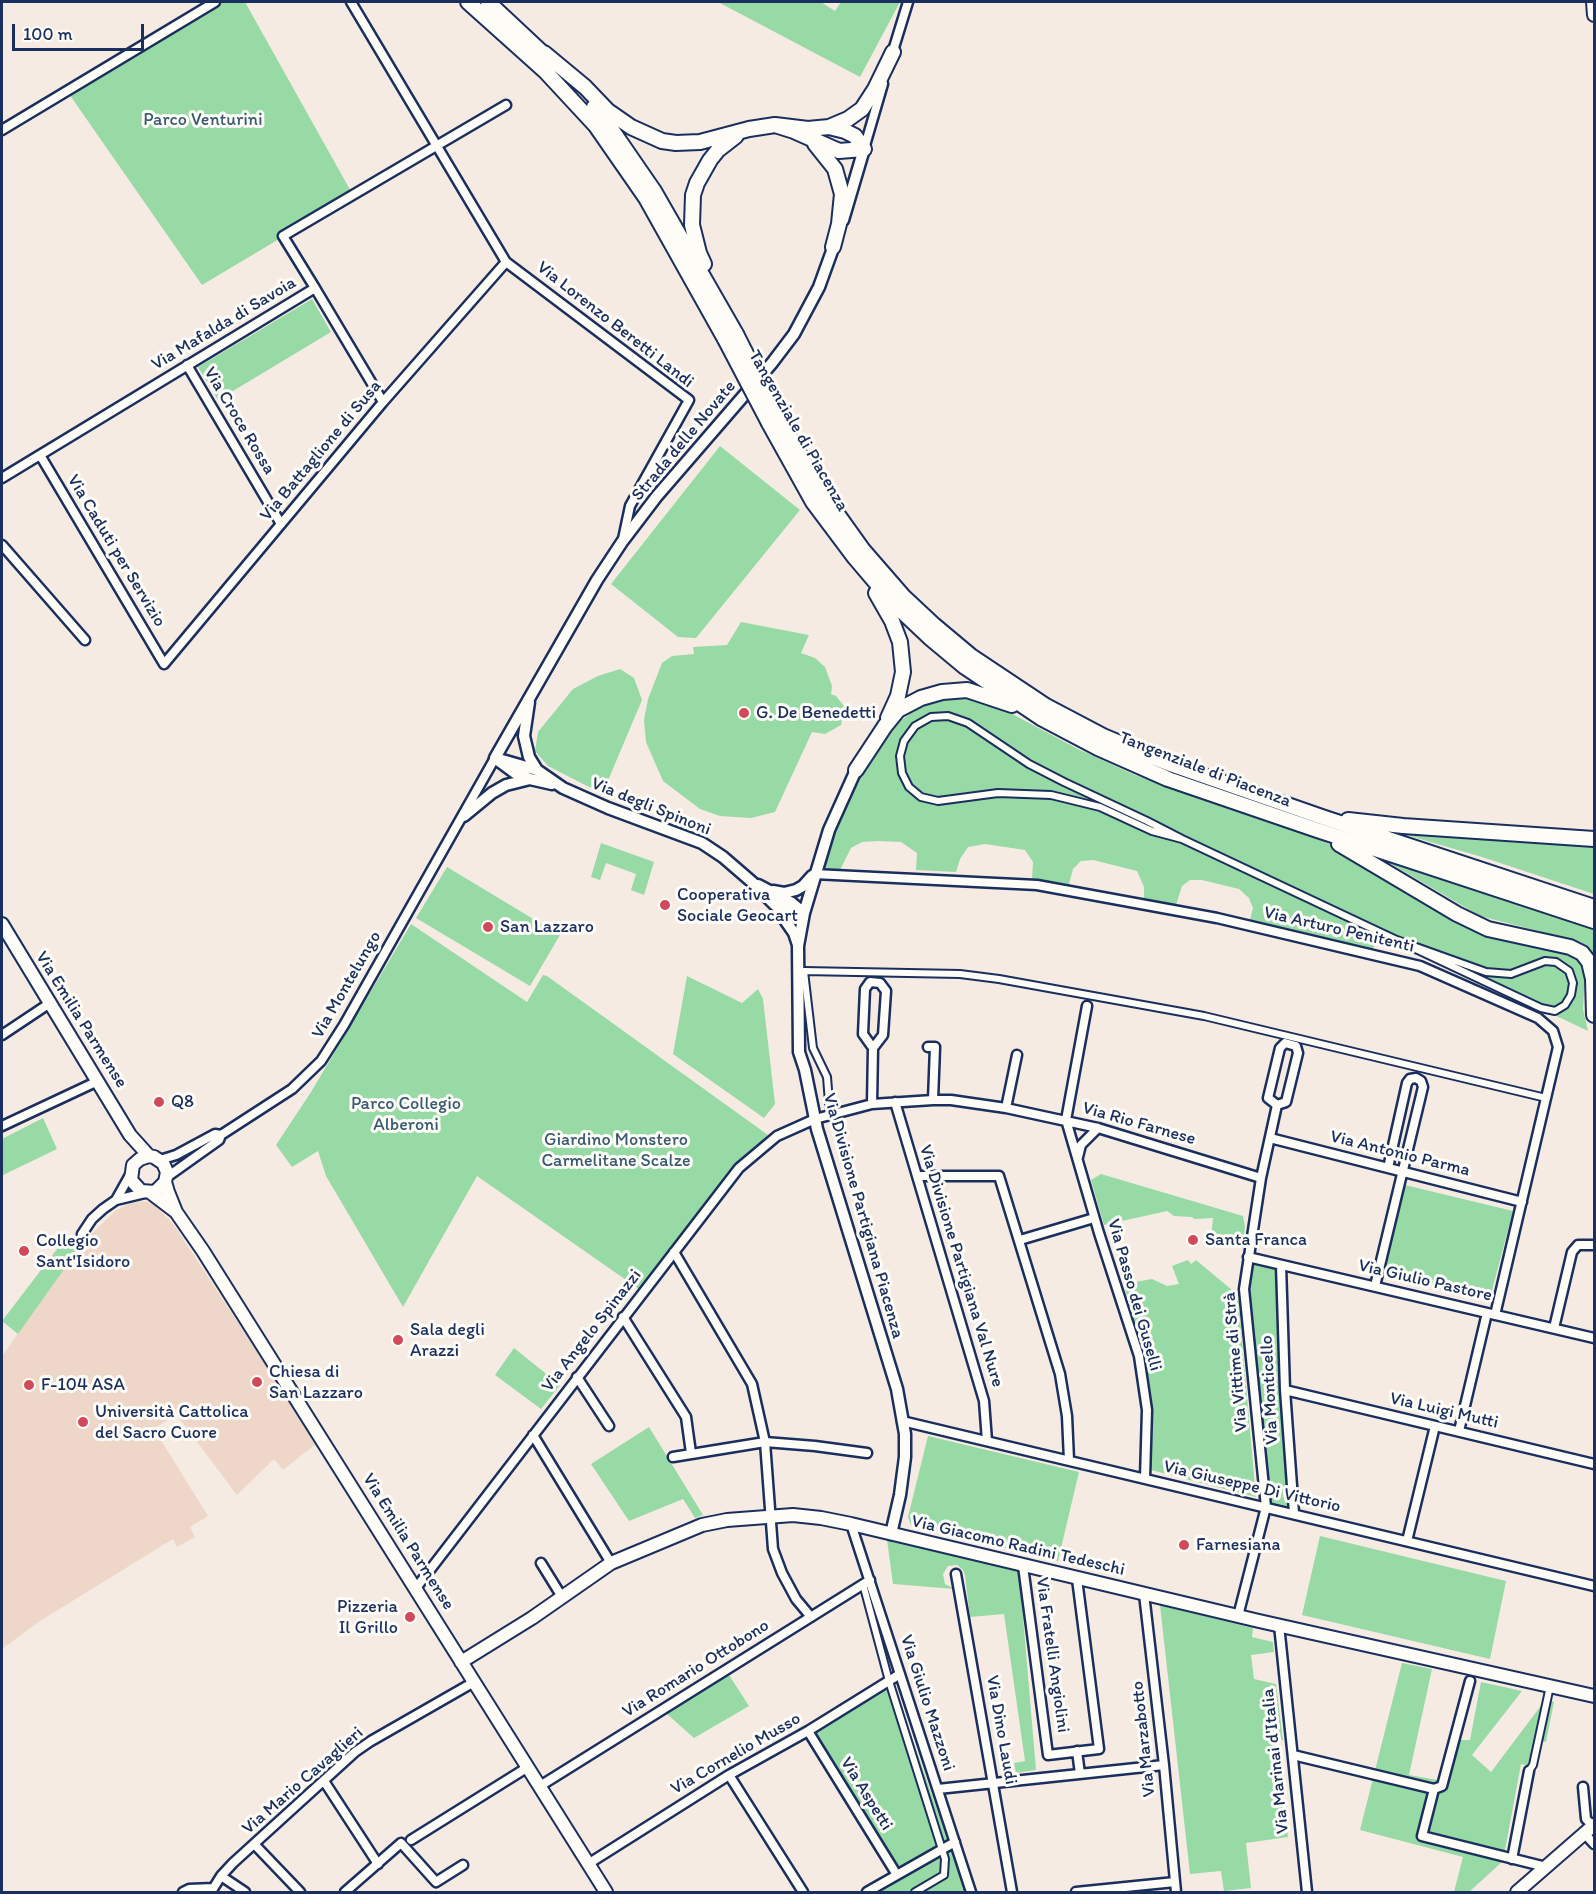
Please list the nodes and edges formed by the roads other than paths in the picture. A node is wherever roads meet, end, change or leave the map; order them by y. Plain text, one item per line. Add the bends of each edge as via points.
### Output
1 (215, 2) edge
2 (351, 2) edge
3 (468, 2) edge
4 (488, 2) edge
5 (908, 2) edge
6 (1593, 2) edge
7 (1594, 15) edge
8 (893, 52) junction
9 (544, 53) junction
10 (506, 105) dead end
11 (774, 125) junction
12 (830, 128) junction
13 (749, 129) junction
14 (2, 130) edge
15 (809, 138) junction
16 (437, 145) junction
17 (864, 149) junction
18 (834, 247) junction
19 (506, 262) junction
20 (315, 288) junction
21 (730, 336) junction
22 (187, 365) junction
23 (383, 402) junction
24 (773, 419) junction
25 (40, 455) junction
26 (2, 476) edge
27 (281, 524) junction
28 (622, 542) junction
29 (2, 546) edge
30 (855, 558) junction
31 (85, 640) dead end
32 (164, 664) joint
33 (530, 694) junction
34 (1041, 718) junction
35 (885, 726) junction
36 (495, 758) junction
37 (856, 770) joint
38 (533, 775) junction
39 (464, 816) junction
40 (1322, 817) junction
41 (1317, 830) junction
42 (1182, 839) junction
43 (1594, 839) edge
44 (814, 874) junction
45 (752, 882) junction
46 (771, 891) junction
47 (775, 905) junction
48 (1594, 907) edge
49 (804, 913) junction
50 (1594, 921) edge
51 (2, 924) edge
52 (1391, 938) junction
53 (798, 946) junction
54 (50, 1004) junction
55 (1087, 1006) dead end
56 (1594, 1015) edge
57 (2, 1035) edge
58 (928, 1047) dead end
59 (873, 1048) junction
60 (1017, 1055) dead end
61 (98, 1081) junction
62 (1546, 1098) junction
63 (933, 1100) junction
64 (895, 1102) junction
65 (872, 1104) junction
66 (1277, 1105) junction
67 (1006, 1108) junction
68 (830, 1115) junction
69 (815, 1119) junction
70 (1066, 1120) junction
71 (2, 1126) edge
72 (1098, 1128) junction
73 (130, 1135) junction
74 (221, 1135) junction
75 (1270, 1138) junction
76 (154, 1158) junction
77 (1077, 1160) junction
78 (1388, 1168) junction
79 (132, 1170) junction
80 (1402, 1172) junction
81 (917, 1176) junction
82 (1261, 1178) junction
83 (166, 1180) junction
84 (148, 1193) junction
85 (117, 1200) junction
86 (1522, 1202) junction
87 (176, 1212) junction
88 (1094, 1218) junction
89 (82, 1234) dead end
90 (1020, 1240) junction
91 (1594, 1245) edge
92 (674, 1252) junction
93 (1248, 1257) junction
94 (1281, 1265) junction
95 (1375, 1286) junction
96 (1491, 1314) junction
97 (623, 1317) junction
98 (1554, 1328) junction
99 (1594, 1338) edge
100 (577, 1377) junction
101 (1285, 1390) junction
102 (902, 1421) junction
103 (609, 1426) dead end
104 (1435, 1426) junction
105 (1459, 1431) junction
106 (532, 1435) junction
107 (987, 1441) junction
108 (765, 1442) junction
109 (691, 1453) junction
110 (867, 1453) dead end
111 (673, 1457) dead end
112 (1070, 1460) junction
113 (1594, 1464) edge
114 (1145, 1478) junction
115 (1266, 1507) junction
116 (1294, 1513) junction
117 (770, 1516) junction
118 (851, 1524) junction
119 (891, 1534) junction
120 (1407, 1541) junction
121 (541, 1563) dead end
122 (611, 1563) junction
123 (1023, 1566) junction
124 (956, 1574) dead end
125 (1077, 1579) junction
126 (866, 1582) junction
127 (1594, 1586) edge
128 (416, 1588) junction
129 (1144, 1594) junction
130 (562, 1597) junction
131 (1238, 1616) junction
132 (811, 1617) junction
133 (1279, 1625) junction
134 (461, 1662) junction
135 (900, 1674) junction
136 (889, 1681) junction
137 (1470, 1681) dead end
138 (474, 1682) junction
139 (1550, 1686) junction
140 (1594, 1696) edge
141 (808, 1731) junction
142 (1077, 1751) junction
143 (1293, 1755) junction
144 (1164, 1765) junction
145 (528, 1767) junction
146 (1529, 1771) joint
147 (1080, 1774) junction
148 (729, 1775) junction
149 (324, 1780) junction
150 (994, 1783) junction
151 (540, 1786) junction
152 (1583, 1787) dead end
153 (938, 1789) junction
154 (1434, 1789) junction
155 (1591, 1828) edge
156 (411, 1840) dead end
157 (955, 1842) junction
158 (1594, 1844) edge
159 (255, 1845) junction
160 (942, 1849) junction
161 (1512, 1859) junction
162 (588, 1863) junction
163 (378, 1864) junction
164 (463, 1865) dead end
165 (1546, 1867) junction
166 (897, 1875) junction
167 (221, 1876) junction
168 (1175, 1882) junction
169 (212, 1890) edge
170 (603, 1891) edge
171 (183, 1893) edge
172 (245, 1893) edge
173 (300, 1893) edge
174 (345, 1893) edge
175 (803, 1893) edge
176 (867, 1893) edge
177 (915, 1893) edge
178 (971, 1893) edge
179 (1012, 1893) edge
180 (1076, 1893) edge
181 (1176, 1893) edge
182 (1307, 1893) edge
183 (1517, 1893) edge

1 - 14 street
2 - 16 street, Via Lorenzo Beretti Landi
3 - 21 highway, Tangenziale di Piacenza via 545,71 596,126 646,198
4 - 9 highway, Tangenziale di Piacenza
5 - 8 street, Strada delle Novate
6 - 7 main road
8 - 12 highway via 862,109
8 - 17 street, Strada delle Novate
9 - 13 highway via 608,111 646,136 676,143 700,142
9 - 21 highway, Tangenziale di Piacenza via 603,117 654,191
10 - 16 street, Via Mafalda di Savoia
11 - 12 highway
11 - 13 highway
11 - 15 highway
12 - 17 highway via 855,136
13 - 21 highway via 710,160 697,183 692,209 699,253
15 - 17 highway via 839,151
15 - 18 highway via 835,169 842,194
16 - 19 street, Via Lorenzo Beretti Landi
16 - 20 street, Via Mafalda di Savoia via 283,236
17 - 18 street, Strada delle Novate
18 - 28 street, Strada delle Novate via 819,287 794,334
19 - 23 street, Via Battaglione di Susa
19 - 28 street, Via Lorenzo Beretti Landi via 689,400 630,506
20 - 22 street, Via Mafalda di Savoia
20 - 23 street
21 - 24 highway, Tangenziale di Piacenza, bridge
22 - 25 street, Via Mafalda di Savoia
22 - 27 street, Via Croce Rossa
23 - 27 street, Via Battaglione di Susa
24 - 30 highway, Tangenziale di Piacenza via 813,502
24 - 40 highway, Tangenziale di Piacenza via 863,550 903,596 972,656 1046,706 1103,736 1170,764
25 - 26 street, Via Mafalda di Savoia
25 - 32 street, Via Caduti per Servizio
27 - 32 street, Via Battaglione di Susa
28 - 33 street, Strada delle Novate
29 - 31 street
30 - 34 highway, Tangenziale di Piacenza via 928,637 965,668
30 - 35 highway via 900,642 903,672
33 - 36 street, Strada delle Novate
33 - 38 street via 524,736
34 - 35 highway via 967,690 921,698 898,710
34 - 41 highway, Tangenziale di Piacenza via 1168,779
35 - 37 highway
36 - 38 street, Via degli Spinoni via 521,764
36 - 39 street, Strada delle Novate
37 - 44 street, Via Divisione Partigiana Piacenza
38 - 39 street via 506,784
38 - 45 street, Via degli Spinoni via 702,843
39 - 74 street, Via Montelungo via 321,1062 292,1089
40 - 43 highway
40 - 48 highway, Tangenziale di Piacenza
41 - 50 highway, Tangenziale di Piacenza
41 - 56 highway via 1488,929 1582,953 1593,979
42 - 42 street via 1152,831 1100,807 1050,795 998,793 938,801 921,797 902,773 900,756 904,741 915,726 931,717 948,716 968,723 1038,768
42 - 52 street
44 - 46 street via 795,890
44 - 49 street, Via Divisione Partigiana Piacenza
44 - 62 street, Via Arturo Penitenti via 1037,885 1217,918 1419,966 1538,1018 1552,1031 1558,1047
45 - 46 street, Via degli Spinoni
45 - 47 street, Via degli Spinoni
46 - 49 street, Via degli Spinoni
47 - 49 street, Via degli Spinoni via 788,912
47 - 53 street
49 - 53 street, Via Divisione Partigiana Piacenza
51 - 54 main road, Via Emilia Parmense
52 - 52 street via 1541,1008 1555,1011 1571,995 1569,971 1556,962 1545,961 1511,974 1486,972
53 - 69 street, Via Divisione Partigiana Piacenza via 799,1052
54 - 57 street
54 - 61 main road, Via Emilia Parmense
55 - 70 street, Via Passo dei Guselli
58 - 63 street via 934,1047
59 - 59 street via 883,1035 886,991 880,983 870,982 865,989 863,1034
59 - 65 street
60 - 67 street
61 - 71 street
61 - 73 main road, Via Emilia Parmense
62 - 68 street via 1204,1016 999,979 960,974 804,971 813,1048 827,1077
62 - 86 street, Via Arturo Penitenti
63 - 64 street, Via Rio Farnese
63 - 67 street, Via Rio Farnese
64 - 65 street, Via Rio Farnese
64 - 81 street, Via Divisione Partigiana Val Nure
65 - 68 street, Via Rio Farnese
66 - 66 street, Via Vittime di Strà via 1286,1102 1298,1053 1296,1046 1285,1043 1280,1048 1268,1098
66 - 75 street, Via Vittime di Strà
67 - 70 street, Via Rio Farnese
68 - 69 street, Via Rio Farnese
69 - 92 street, Via Angelo Spinazzi via 777,1136 740,1168
69 - 102 street, Via Divisione Partigiana Piacenza via 897,1389
70 - 72 street, Via Rio Farnese
70 - 77 street, Via Passo dei Guselli
72 - 77 street via 1081,1145
72 - 82 street, Via Rio Farnese
73 - 76 main road, Via Emilia Parmense
73 - 79 main road, Via Emilia Parmense
74 - 76 street, Via Montelungo via 215,1134 176,1155
74 - 83 street, Via Montelungo
75 - 78 street, Via Antonio Parma
75 - 82 street, Via Vittime di Strà
76 - 79 main road via 140,1159
76 - 83 main road, Via Emilia Parmense via 166,1167
77 - 88 street, Via Passo dei Guselli
78 - 80 street, Via Antonio Parma
78 - 80 street via 1407,1083 1416,1078 1423,1087
79 - 84 main road, Via Emilia Parmense via 136,1188
79 - 85 street
80 - 86 street, Via Antonio Parma
80 - 95 street
81 - 90 street via 999,1176
81 - 107 street, Via Divisione Partigiana Val Nure via 984,1401
82 - 93 street, Via Vittime di Strà
83 - 84 main road via 160,1190
83 - 87 main road, Via Emilia Parmense
84 - 85 street
84 - 87 main road, Via Emilia Parmense
85 - 89 street via 103,1209
86 - 96 street, Via Arturo Penitenti
87 - 128 main road, Via Emilia Parmense
88 - 90 street
88 - 114 street, Via Passo dei Guselli via 1139,1356 1147,1410
90 - 112 street via 1060,1374
91 - 98 street via 1578,1245 1572,1252
92 - 97 street, Via Angelo Spinazzi
92 - 108 street via 752,1384
93 - 94 street, Via Giulio Pastore
93 - 115 street, Via Vittime di Strà via 1244,1289
94 - 95 street, Via Giulio Pastore
94 - 101 street, Via Monticello
95 - 96 street, Via Giulio Pastore
96 - 98 street, Via Giulio Pastore
96 - 105 street, Via Arturo Penitenti
97 - 100 street, Via Angelo Spinazzi
97 - 109 street via 686,1417
98 - 99 street, Via Giulio Pastore
100 - 103 street
100 - 106 street, Via Angelo Spinazzi
101 - 104 street, Via Luigi Mutti
101 - 116 street, Via Monticello
102 - 107 street, Via Giuseppe Di Vittorio
102 - 119 street, Via Divisione Partigiana Piacenza via 905,1457
104 - 105 street, Via Luigi Mutti
104 - 120 street
105 - 113 street, Via Luigi Mutti
106 - 122 street
106 - 128 street, Via Angelo Spinazzi
107 - 112 street, Via Giuseppe Di Vittorio
108 - 109 street
108 - 110 street
108 - 117 street
109 - 111 street
112 - 114 street, Via Giuseppe Di Vittorio
114 - 115 street, Via Giuseppe Di Vittorio
115 - 116 street, Via Giuseppe Di Vittorio
115 - 131 street, Via Vittime di Strà
116 - 120 street, Via Giuseppe Di Vittorio
117 - 118 main road, Via Giacomo Radini Tedeschi via 806,1516
117 - 122 main road, Via Giacomo Radini Tedeschi via 702,1525
117 - 132 street via 773,1550 782,1574
118 - 119 main road, Via Giacomo Radini Tedeschi
118 - 126 street, Via Giulio Mazzoni
119 - 123 main road, Via Giacomo Radini Tedeschi
120 - 127 street, Via Giuseppe Di Vittorio
121 - 130 street
122 - 130 main road, Via Giacomo Radini Tedeschi
123 - 125 main road, Via Giacomo Radini Tedeschi
123 - 142 street, Via Fratelli Angiolini via 1048,1755
124 - 150 street, Via Dino Laudi
125 - 129 main road, Via Giacomo Radini Tedeschi
125 - 142 street via 1099,1749
126 - 132 street, Via Romario Ottobono
126 - 135 street, Via Giulio Mazzoni
126 - 136 street
128 - 134 main road, Via Emilia Parmense
129 - 131 main road, Via Giacomo Radini Tedeschi
129 - 144 street, Via Marzabotto
130 - 134 main road, Via Giacomo Radini Tedeschi
131 - 133 main road, Via Giacomo Radini Tedeschi
132 - 151 street, Via Romario Ottobono
133 - 139 main road, Via Giacomo Radini Tedeschi
133 - 143 street, Via Marinai d'Italia
134 - 138 main road, Via Emilia Parmense
135 - 136 street, Via Cornelio Musso
135 - 153 street, Via Giulio Mazzoni
136 - 141 street, Via Cornelio Musso
136 - 160 street
137 - 154 street via 1442,1785
138 - 145 main road, Via Emilia Parmense
138 - 149 street, Via Mario Cavaglieri via 371,1741
139 - 140 main road, Via Giacomo Radini Tedeschi
139 - 146 street
141 - 148 street, Via Cornelio Musso
141 - 166 street, Via Aspetti
142 - 147 street
143 - 154 street
143 - 182 street, Via Marinai d'Italia
144 - 147 street
144 - 168 street, Via Marzabotto
145 - 151 main road, Via Emilia Parmense
145 - 156 street
146 - 161 street
147 - 150 street
148 - 162 street, Via Cornelio Musso
148 - 175 street
149 - 159 street, Via Mario Cavaglieri
149 - 163 street
150 - 153 street
150 - 179 street, Via Dino Laudi
151 - 162 main road, Via Emilia Parmense
152 - 155 street via 1586,1819
153 - 157 street, Via Giulio Mazzoni
154 - 161 street via 1422,1836
155 - 158 street
155 - 165 main road
157 - 160 street
157 - 178 street, Via Giulio Mazzoni
159 - 167 street, Via Mario Cavaglieri
159 - 173 street
160 - 166 street
160 - 177 street via 944,1875
161 - 165 street
162 - 170 main road, Via Emilia Parmense
163 - 164 street via 401,1843 436,1882
163 - 174 street
165 - 183 main road
166 - 176 street
167 - 169 street, Via Mario Cavaglieri
167 - 172 street
168 - 180 street
168 - 181 street, Via Marzabotto
169 - 171 street via 189,1889

